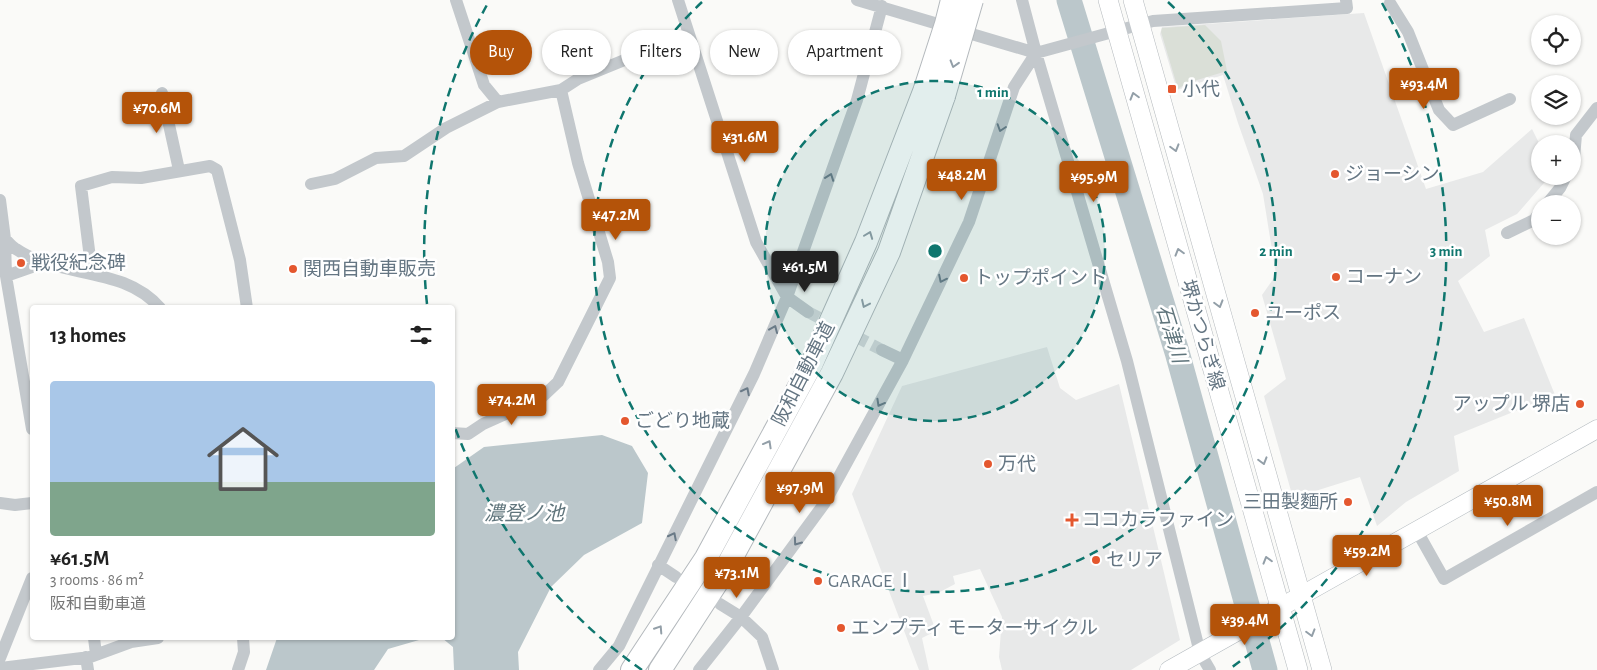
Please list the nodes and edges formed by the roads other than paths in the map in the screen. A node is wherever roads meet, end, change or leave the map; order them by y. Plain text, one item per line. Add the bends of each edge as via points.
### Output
1 (456, 0) edge
2 (678, 0) edge
3 (857, 0) edge
4 (952, 0) edge
5 (972, 0) edge
6 (1022, 0) edge
7 (1108, 0) edge
8 (1132, 0) edge
9 (1346, 0) edge
10 (1390, 3) dead end
11 (882, 6) junction
12 (1139, 24) junction
13 (687, 30) edge
14 (1108, 33) junction
15 (1036, 53) junction
16 (621, 61) edge
17 (700, 71) edge
18 (561, 90) junction
19 (934, 92) junction
20 (162, 93) dead end
21 (1510, 99) dead end
22 (498, 102) junction
23 (1597, 108) edge
24 (1576, 135) edge
25 (179, 170) junction
26 (311, 184) dead end
27 (0, 200) edge
28 (1531, 222) edge
29 (1507, 234) dead end
30 (5, 239) junction
31 (46, 262) junction
32 (92, 274) junction
33 (6, 276) junction
34 (787, 297) junction
35 (158, 305) edge
36 (247, 305) edge
37 (808, 312) tunnel mouth
38 (882, 350) tunnel mouth
39 (904, 360) junction
40 (30, 417) edge
41 (1597, 429) edge
42 (455, 433) edge
43 (1597, 492) edge
44 (0, 503) edge
45 (30, 503) edge
46 (1417, 531) junction
47 (658, 565) junction
48 (676, 577) dead end
49 (30, 583) edge
50 (1301, 596) junction
51 (720, 604) dead end
52 (1280, 607) junction
53 (741, 617) junction
54 (94, 640) edge
55 (144, 640) edge
56 (243, 640) edge
57 (1207, 649) junction
58 (91, 656) junction
59 (0, 658) edge
60 (0, 668) edge
61 (88, 670) edge
62 (238, 670) edge
63 (599, 670) edge
64 (632, 670) edge
65 (660, 670) edge
66 (699, 670) edge
67 (773, 670) edge
68 (1169, 670) edge
69 (1210, 670) edge
70 (1298, 670) edge
71 (1322, 670) edge

1 - 22 street via 484,85
2 - 13 street
3 - 11 street
4 - 19 highway, 阪和自動車道, bridge
5 -> 19 highway, 阪和自動車道, bridge
6 - 15 street
7 - 14 main road, 堺かつらぎ線
8 - 12 main road, 堺かつらぎ線
9 - 12 street via 1346,8
10 - 21 street via 1408,32 1439,110 1454,125
11 - 15 street
34 -> 11 street via 857,100
12 - 14 street
12 -> 50 main road, 堺かつらぎ線
14 - 15 street
52 -> 14 main road, 堺かつらぎ線
15 -> 39 street via 1014,87 969,222
15 - 57 street
16 - 18 street via 578,79
17 - 34 street via 756,242
18 - 22 street
18 - 42 street via 610,278 558,382 541,398 468,434
64 -> 19 highway, 阪和自動車道 via 706,558 812,363
19 -> 65 highway, 阪和自動車道 via 889,252 832,373 725,570
20 - 25 street
22 - 26 street via 446,128 404,156 376,158 335,179
23 - 24 street
25 - 32 street via 141,178 112,177 81,186
25 - 36 street via 210,166 216,170 240,260
27 - 30 street
28 - 29 street
30 - 31 street via 16,249
30 - 33 street
31 - 32 street
31 - 33 street
32 - 35 street via 121,281 141,291
33 - 40 street
34 - 37 street
47 -> 34 street via 754,374
38 - 39 street
39 -> 53 street via 824,504
41 - 46 main road
43 - 46 street via 1444,579
44 - 45 street
46 - 50 main road
47 - 48 street
47 - 63 street via 618,646
49 - 59 street
50 - 52 main road
50 -> 71 main road, 堺かつらぎ線
51 - 53 street
52 - 57 main road
52 - 70 main road, 堺かつらぎ線
53 - 66 street
53 - 67 street via 762,637
54 - 58 street
55 - 58 street
56 - 62 street via 244,652
57 - 68 main road
57 - 69 street
58 - 60 street
58 - 61 street

